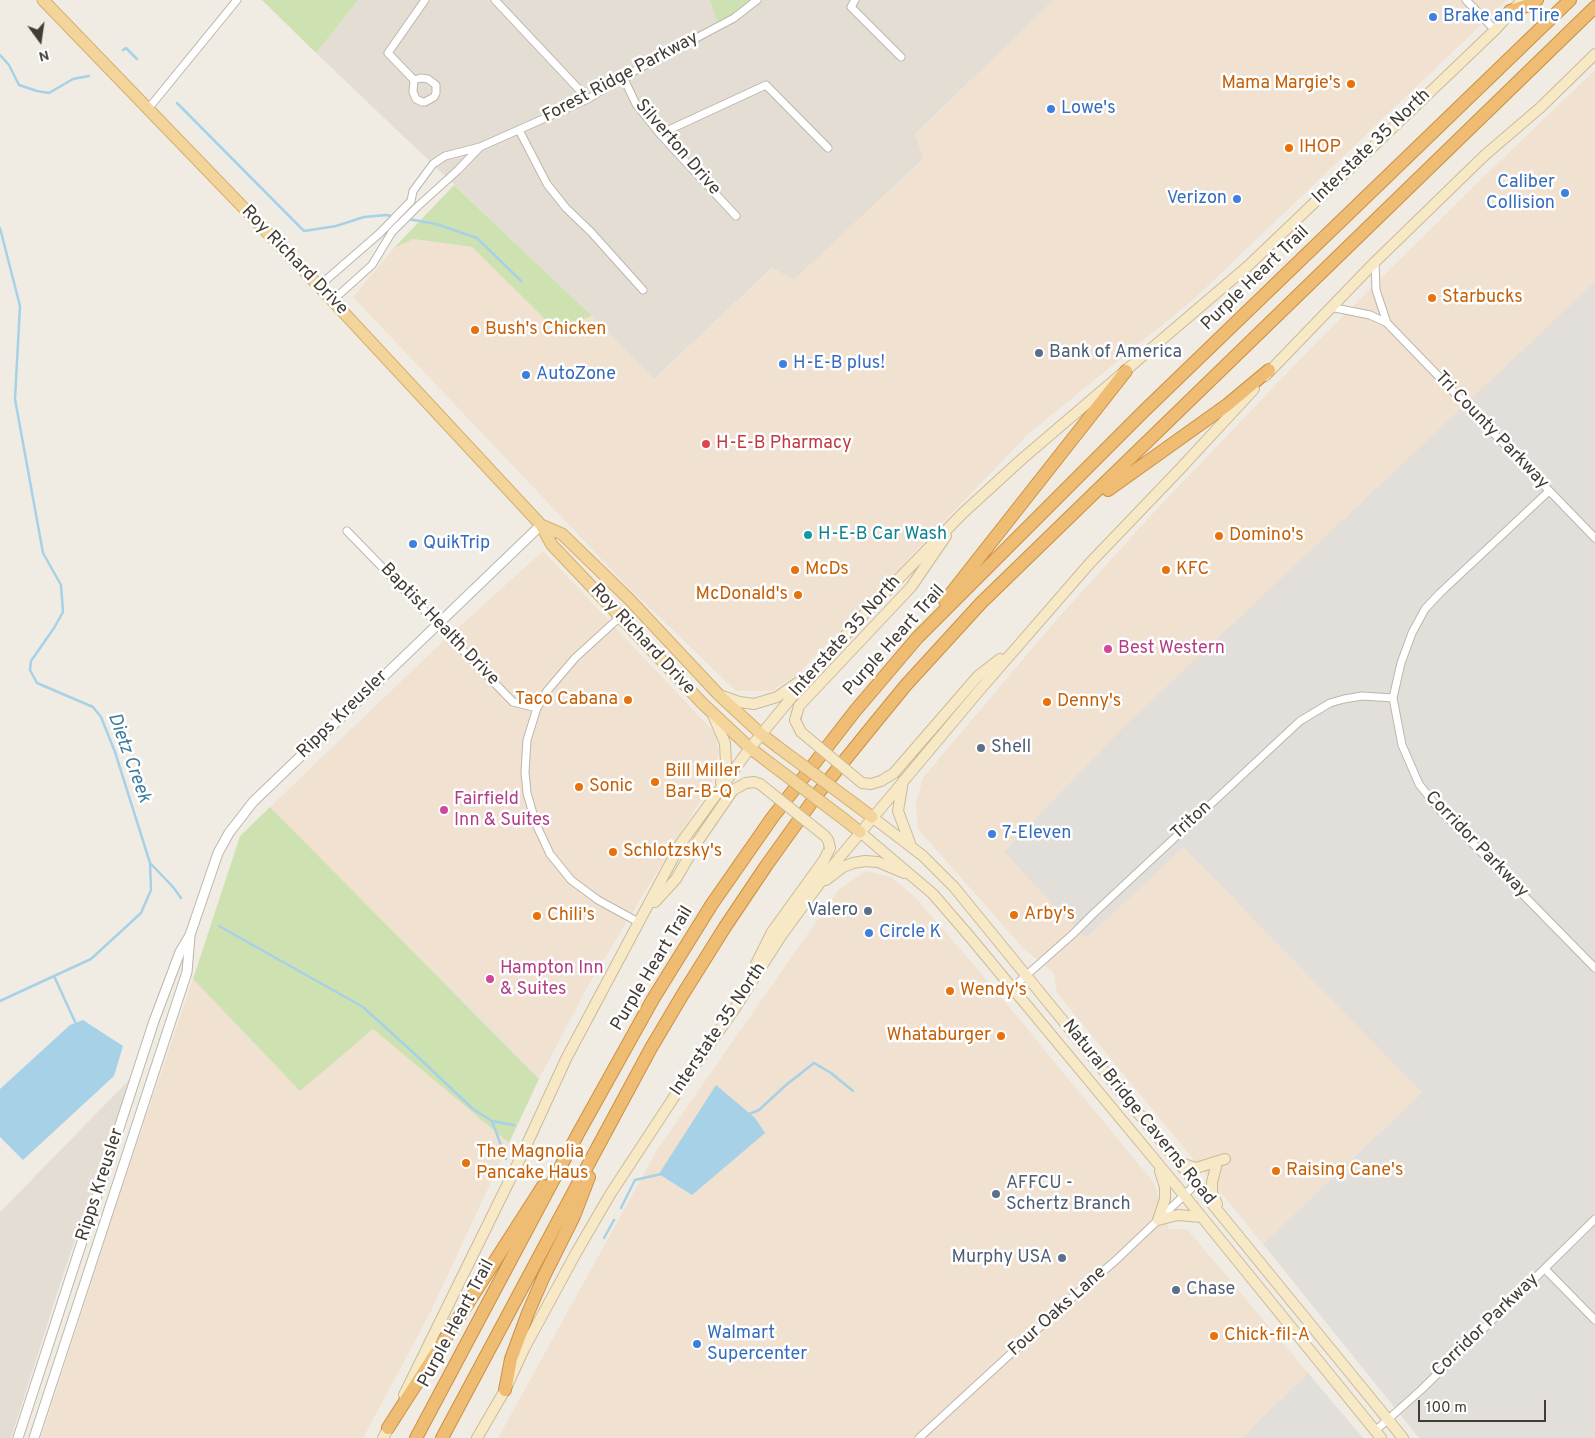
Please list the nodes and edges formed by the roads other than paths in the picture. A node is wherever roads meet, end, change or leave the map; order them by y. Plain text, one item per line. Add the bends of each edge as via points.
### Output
1 (43, 0) edge
2 (237, 0) edge
3 (425, 0) edge
4 (495, 0) edge
5 (757, 0) edge
6 (855, 0) edge
7 (1466, 0) edge
8 (1522, 0) edge
9 (1537, 0) edge
10 (1570, 0) edge
11 (1595, 7) edge
12 (1510, 11) junction
13 (1495, 30) junction
14 (1595, 54) edge
15 (901, 57) dead end
16 (623, 78) junction
17 (414, 80) dead end
18 (588, 99) junction
19 (148, 109) junction
20 (519, 130) junction
21 (660, 134) junction
22 (480, 147) junction
23 (828, 148) dead end
24 (736, 216) dead end
25 (1374, 262) junction
26 (319, 286) junction
27 (643, 290) dead end
28 (332, 301) junction
29 (1330, 308) junction
30 (1387, 323) junction
31 (1269, 370) junction
32 (1126, 371) junction
33 (1549, 491) junction
34 (963, 513) junction
35 (1064, 524) junction
36 (541, 525) junction
37 (348, 531) dead end
38 (1595, 538) edge
39 (620, 617) junction
40 (438, 623) junction
41 (917, 638) junction
42 (1020, 643) junction
43 (810, 675) junction
44 (719, 695) junction
45 (1393, 698) junction
46 (538, 708) junction
47 (713, 714) junction
48 (761, 734) junction
49 (778, 747) joint
50 (750, 748) junction
51 (903, 780) junction
52 (719, 788) junction
53 (872, 817) junction
54 (860, 832) junction
55 (911, 847) junction
56 (916, 878) junction
57 (817, 887) junction
58 (646, 912) junction
59 (640, 923) junction
60 (190, 935) junction
61 (1595, 968) edge
62 (1026, 976) junction
63 (1012, 988) junction
64 (735, 1008) junction
65 (608, 1127) junction
66 (579, 1132) junction
67 (1225, 1159) dead end
68 (1178, 1162) junction
69 (1159, 1165) junction
70 (1216, 1167) dead end
71 (1196, 1184) junction
72 (1184, 1195) junction
73 (1221, 1214) junction
74 (1202, 1217) junction
75 (1595, 1219) edge
76 (1158, 1220) junction
77 (1545, 1269) junction
78 (1595, 1320) edge
79 (505, 1390) junction
80 (1388, 1420) junction
81 (386, 1433) edge
82 (1378, 1434) edge
83 (18, 1438) edge
84 (34, 1438) edge
85 (416, 1438) edge
86 (442, 1438) edge
87 (477, 1438) edge
88 (920, 1438) edge
89 (1403, 1438) edge

1 - 19 main road, Roy Richard Drive
2 - 19 street
3 - 17 street via 388,53
4 - 18 street
5 - 16 street, Forest Ridge Parkway via 734,18
6 - 15 street via 851,7
7 - 13 street
8 - 12 main road, Interstate 35 North
9 - 12 highway
10 - 41 highway, Purple Heart Trail via 1143,412
11 - 35 highway
12 - 13 main road, Interstate 35 North
13 - 32 main road, Interstate 35 North via 1248,266
14 - 25 main road, Interstate 35 North
16 - 18 street, Forest Ridge Parkway
16 - 21 street, Silverton Drive via 636,104
18 - 20 street, Forest Ridge Parkway
19 - 26 main road, Roy Richard Drive
20 - 22 street, Forest Ridge Parkway
20 - 27 street via 547,184
21 - 23 street via 766,85
21 - 24 street, Silverton Drive
22 - 26 street, Forest Ridge Parkway via 445,156 433,164 413,191 410,201 380,233
22 - 28 street, Forest Ridge Parkway via 392,232 372,265
25 - 29 main road, Interstate 35 North
25 - 30 street, Tri County Parkway via 1376,290
26 - 28 main road, Roy Richard Drive
28 - 36 main road, Roy Richard Drive
29 - 30 street, Tri County Parkway via 1370,315
29 - 31 main road, Interstate 35 North
30 - 33 street, Tri County Parkway
31 - 35 highway
31 - 42 main road, Interstate 35 North
32 - 34 main road, Interstate 35 North via 1022,458
32 - 41 highway
33 - 38 street, Tri County Parkway
33 - 45 street, Corridor Parkway via 1426,609 1409,641
34 - 42 main road, bridge via 912,587 799,706 795,720 801,732 862,783 881,781 894,773 978,676
34 - 43 main road, Interstate 35 North
35 - 65 highway via 949,637 820,792 724,927
36 - 39 main road, Roy Richard Drive via 552,545
36 - 40 street, Ripps Kreusler
36 - 44 main road, Roy Richard Drive via 562,534 629,599
37 - 40 street, Baptist Health Drive
39 - 46 street via 575,658 547,691
39 - 47 main road, Roy Richard Drive
40 - 46 street, Baptist Health Drive via 514,702
40 - 60 street, Ripps Kreusler via 241,816 218,853
41 - 66 highway, Purple Heart Trail via 829,743 712,904 653,999
42 - 51 main road, Interstate 35 North
43 - 44 main road via 777,697 754,704
43 - 48 main road, Interstate 35 North
44 - 48 main road, Roy Richard Drive
45 - 61 street, Corridor Parkway via 1402,745 1419,784 1437,807
45 - 62 street, Triton via 1362,696 1344,699 1330,703 1300,722
46 - 59 street via 528,740 525,772 527,792 543,840 550,854 572,880 598,900
47 - 50 main road, Roy Richard Drive
47 - 52 main road via 723,735 726,753
48 - 49 main road, Roy Richard Drive
48 - 50 main road, Interstate 35 North
49 - 53 main road, Natural Bridge Caverns Road, bridge
50 - 52 main road, Interstate 35 North
50 - 54 main road, Roy Richard Drive, bridge
51 - 53 main road, Interstate 35 North
51 - 55 main road via 898,811
52 - 58 main road, Interstate 35 North via 681,843
53 - 54 main road, Interstate 35 North
53 - 55 main road, Natural Bridge Caverns Road
54 - 56 main road, Natural Bridge Caverns Road
54 - 57 main road, Interstate 35 North
55 - 62 main road, Natural Bridge Caverns Road via 954,887
56 - 57 main road via 878,862 865,861 843,867
56 - 63 main road, Natural Bridge Caverns Road
57 - 64 main road, Interstate 35 North
58 - 59 main road, Interstate 35 North
58 - 64 main road, bridge via 676,879 733,790 746,783 760,784 825,836 830,848 824,860 772,932
59 - 81 main road, Interstate 35 North via 552,1088
60 - 83 street, Ripps Kreusler via 180,952 154,1020
60 - 84 street, Ripps Kreusler via 187,972
62 - 63 street, Triton
62 - 68 main road, Natural Bridge Caverns Road
63 - 69 main road, Natural Bridge Caverns Road
64 - 79 main road, Interstate 35 North via 611,1192 525,1347
65 - 79 highway via 574,1216 528,1313 511,1359
65 - 86 highway
66 - 81 highway
66 - 85 highway, Purple Heart Trail
67 - 68 main road via 1196,1168
68 - 71 main road, Natural Bridge Caverns Road
69 - 72 main road, Natural Bridge Caverns Road
69 - 76 main road via 1165,1200
70 - 73 main road via 1212,1192
71 - 72 street, Four Oaks Lane
71 - 73 main road, Natural Bridge Caverns Road
72 - 74 main road, Natural Bridge Caverns Road
72 - 76 street, Four Oaks Lane
73 - 80 main road, Natural Bridge Caverns Road
74 - 76 main road via 1178,1215
74 - 82 main road, Natural Bridge Caverns Road
75 - 77 street, Corridor Parkway
76 - 88 street, Four Oaks Lane
77 - 78 street
77 - 80 street, Corridor Parkway
79 - 87 main road, Interstate 35 North
80 - 82 street, Corridor Parkway
80 - 89 main road, Natural Bridge Caverns Road

